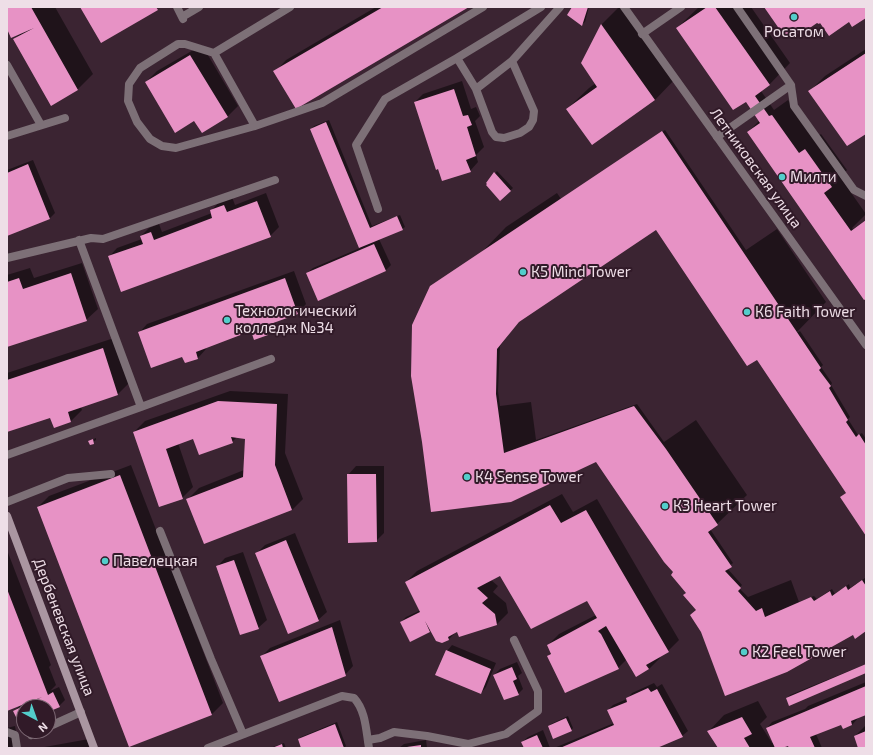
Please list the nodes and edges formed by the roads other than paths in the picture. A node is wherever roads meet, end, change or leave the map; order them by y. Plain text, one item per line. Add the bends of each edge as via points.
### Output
1 (177, 7) edge
2 (200, 7) edge
3 (290, 7) edge
4 (483, 7) edge
5 (541, 7) edge
6 (560, 7) edge
7 (624, 7) edge
8 (681, 7) edge
9 (737, 7) edge
10 (642, 34) junction
11 (214, 53) junction
12 (457, 58) junction
13 (512, 61) junction
14 (7, 65) edge
15 (791, 85) junction
16 (476, 89) junction
17 (65, 118) dead end
18 (41, 125) junction
19 (255, 126) junction
20 (7, 136) edge
21 (717, 137) junction
22 (275, 180) dead end
23 (866, 196) edge
24 (378, 209) dead end
25 (79, 240) junction
26 (7, 258) edge
27 (866, 345) edge
28 (271, 359) dead end
29 (141, 407) junction
30 (7, 455) edge
31 (111, 474) dead end
32 (7, 502) edge
33 (7, 516) edge
34 (160, 531) dead end
35 (514, 640) dead end
36 (81, 712) junction
37 (56, 723) edge
38 (7, 732) edge
39 (243, 734) junction
40 (369, 744) edge
41 (17, 748) edge
42 (94, 748) edge
43 (208, 748) edge

1 - 2 street via 183,18
3 - 11 street
4 - 19 street via 322,103
5 - 12 street
6 - 13 street
7 - 10 street, Летниковская улица
8 - 10 street
9 - 15 street
10 - 21 street, Летниковская улица
11 - 19 street
11 - 19 street via 178,44 140,68 128,84 128,101 137,122 150,139 162,146 176,148
12 - 16 street
12 - 24 street via 385,99 356,145
13 - 16 street
13 - 16 street via 534,111 533,120 520,134 496,137
14 - 18 street
15 - 21 street
15 - 23 street via 794,106 854,190
17 - 18 street
18 - 20 street
21 - 27 street, Летниковская улица
22 - 25 street via 103,239
25 - 26 street
25 - 29 street
28 - 29 street
29 - 30 street
31 - 32 street via 68,478
33 - 36 street, Дербеневская улица
34 - 39 street
35 - 40 street via 538,691 538,711 506,734 468,744 394,732
36 - 37 street
36 - 42 street, Дербеневская улица
38 - 41 street via 14,735
39 - 40 street via 342,696 354,698 358,703 363,713
39 - 43 street

